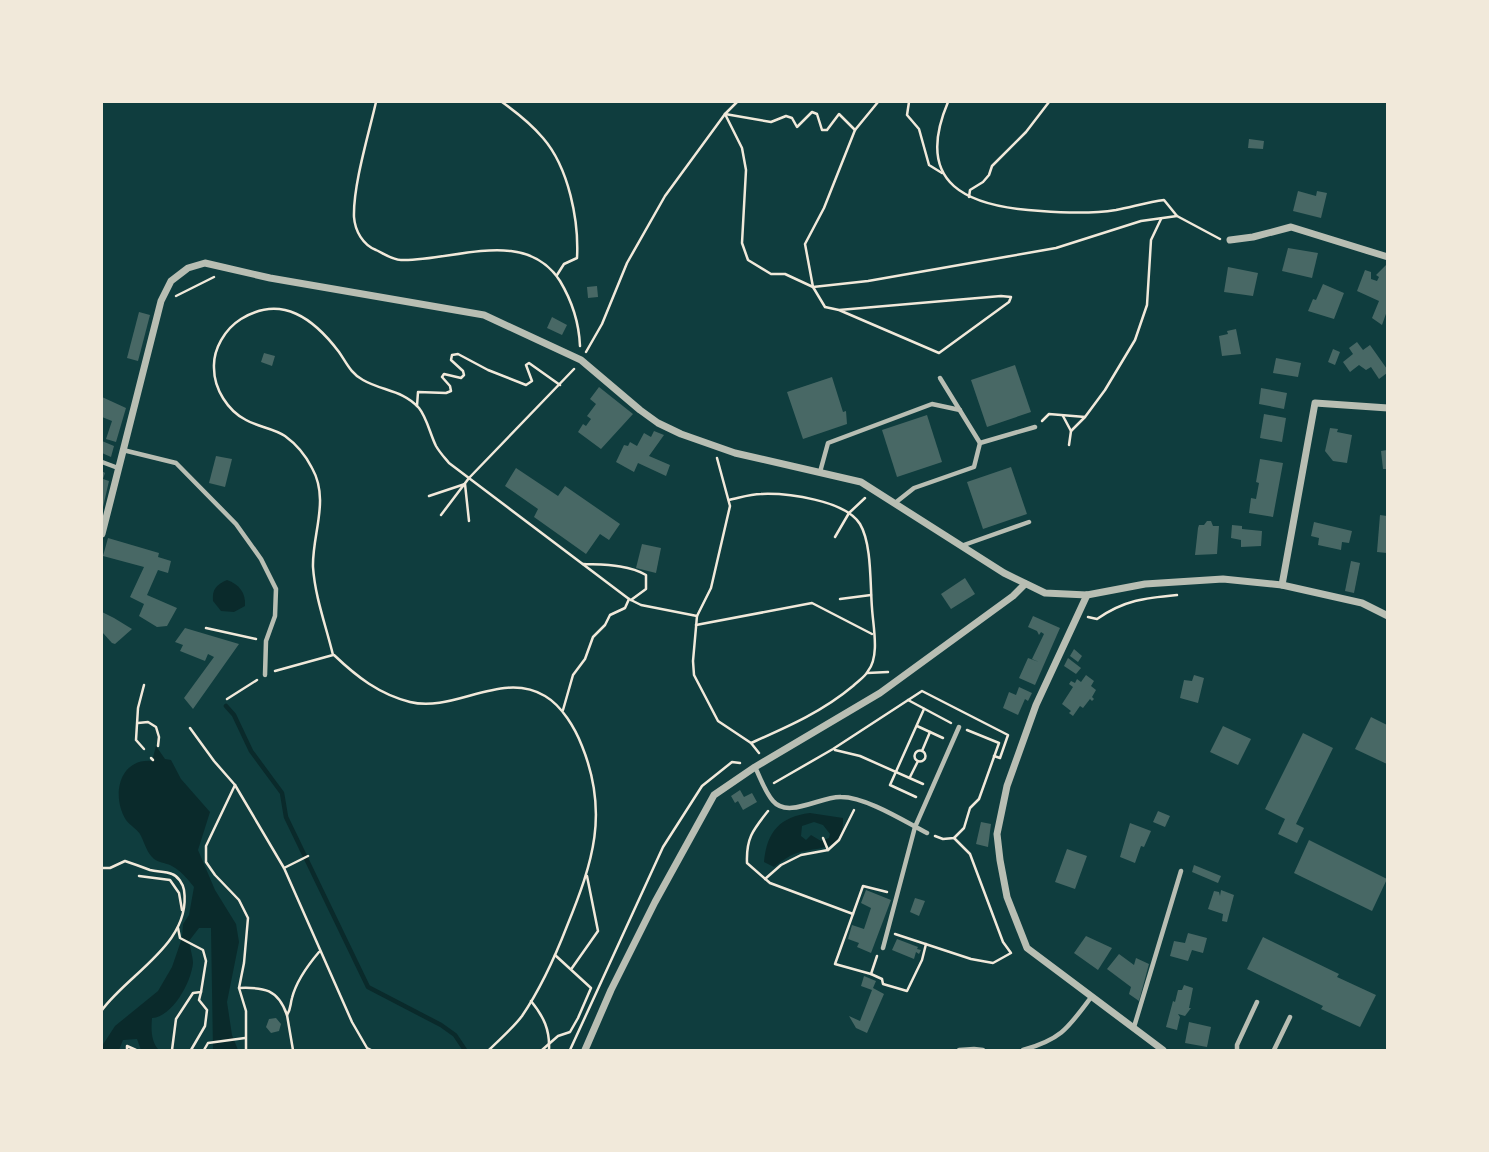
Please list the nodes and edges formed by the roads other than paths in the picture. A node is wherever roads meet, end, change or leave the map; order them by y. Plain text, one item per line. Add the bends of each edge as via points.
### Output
1 (1230, 240) road end
2 (1388, 257) edge
3 (940, 379) dead end
4 (1388, 408) edge
5 (960, 410) junction
6 (1035, 427) dead end
7 (980, 443) junction
8 (122, 450) junction
9 (102, 462) edge
10 (118, 468) junction
11 (820, 473) junction
12 (894, 503) junction
13 (1029, 522) dead end
14 (102, 534) edge
15 (961, 546) junction
16 (1025, 584) junction
17 (1282, 585) junction
18 (1087, 595) junction
19 (1388, 616) edge
20 (265, 675) road end
21 (959, 726) road end
22 (757, 766) junction
23 (915, 827) junction
24 (927, 833) road end
25 (1181, 871) dead end
26 (883, 948) road end
27 (1092, 996) junction
28 (1257, 1002) dead end
29 (1290, 1017) dead end
30 (1134, 1028) junction
31 (585, 1051) edge
32 (958, 1051) edge
33 (983, 1051) edge
34 (1023, 1051) edge
35 (1163, 1051) edge
36 (1237, 1051) edge
37 (1274, 1051) edge

1 - 2 street via 1291,227
3 - 5 lane
4 - 17 street via 1315,403
5 - 7 lane
5 - 11 lane via 932,404 828,443
6 - 7 lane
7 - 12 lane via 974,467 914,488
8 - 10 street
8 - 11 street via 161,301 171,281 188,268 205,263 484,315 581,360 658,423 719,449
8 - 20 lane via 176,463 236,524 261,559 276,589
9 - 10 lane
10 - 14 street
11 - 12 street via 861,482
12 - 15 street
13 - 15 lane
15 - 16 street
16 - 18 street via 1045,593
16 - 22 street via 880,693
17 - 18 street via 1223,579 1145,584
17 - 19 street via 1362,603
18 - 27 street via 1036,705 1007,786 997,834 1007,897 1027,948
21 - 23 lane
22 - 23 lane via 774,803 787,808 842,797
22 - 31 street via 714,795 611,989
23 - 24 lane
23 - 26 lane
25 - 30 lane
27 - 30 street
27 - 34 lane via 1066,1031
28 - 36 lane
29 - 37 lane
30 - 35 street
32 - 33 lane

